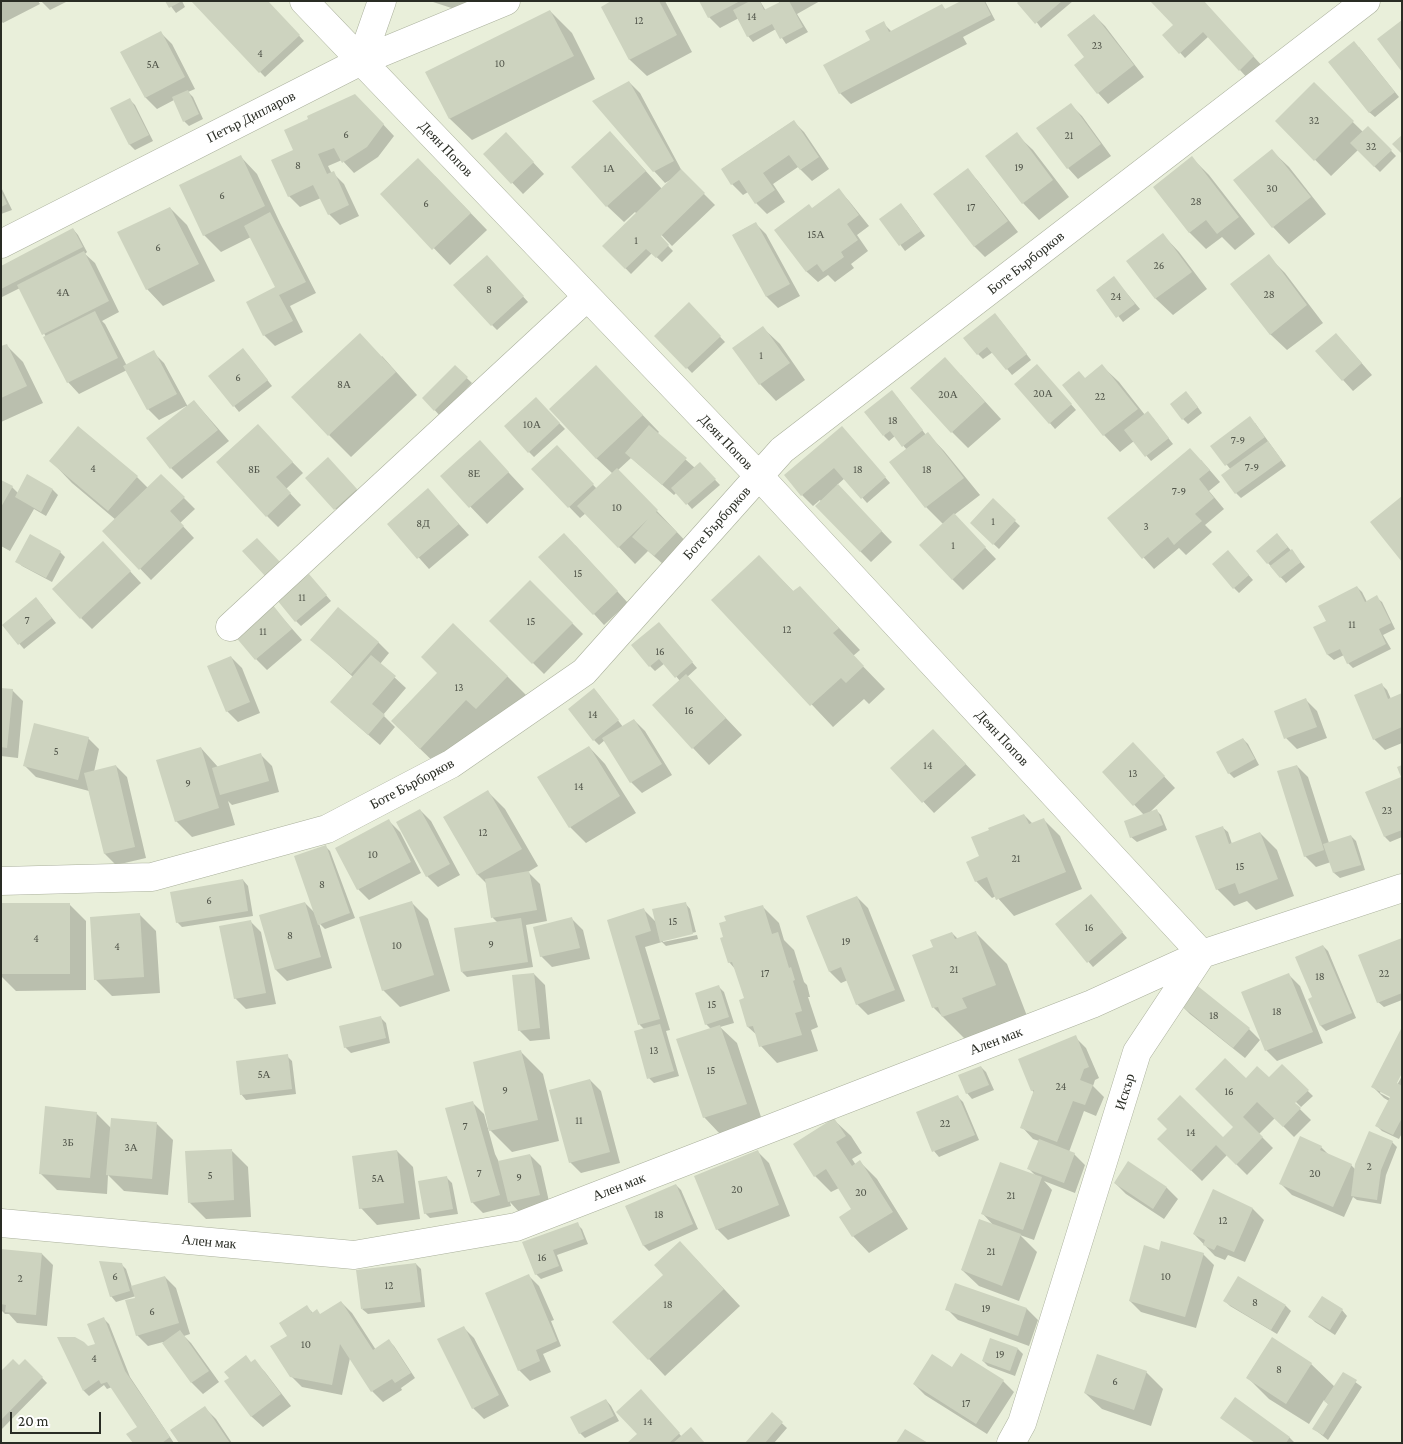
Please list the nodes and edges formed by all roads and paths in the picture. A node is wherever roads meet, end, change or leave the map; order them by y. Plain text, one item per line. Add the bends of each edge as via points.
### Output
1 (304, 1) edge
2 (382, 1) edge
3 (506, 1) edge
4 (1366, 1) edge
5 (361, 61) junction
6 (1, 244) edge
7 (587, 297) junction
8 (759, 476) junction
9 (230, 627) dead end
10 (1, 881) edge
11 (1402, 888) edge
12 (1202, 954) junction
13 (1, 1223) edge
14 (1011, 1443) edge

1 - 5 street, Деян Попов
2 - 5 street
3 - 5 street, Петър Дипларов
4 - 8 street, Боте Бърборков via 782,450
5 - 6 street, Петър Дипларов
5 - 7 street, Деян Попов
7 - 8 street, Деян Попов
7 - 9 street
8 - 10 street, Боте Бърборков via 584,672 451,764 327,829 152,877
8 - 12 street, Деян Попов
11 - 12 street
12 - 13 street, Ален мак via 1092,1004 516,1227 354,1255
12 - 14 street, Искър via 1137,1052 1022,1423

